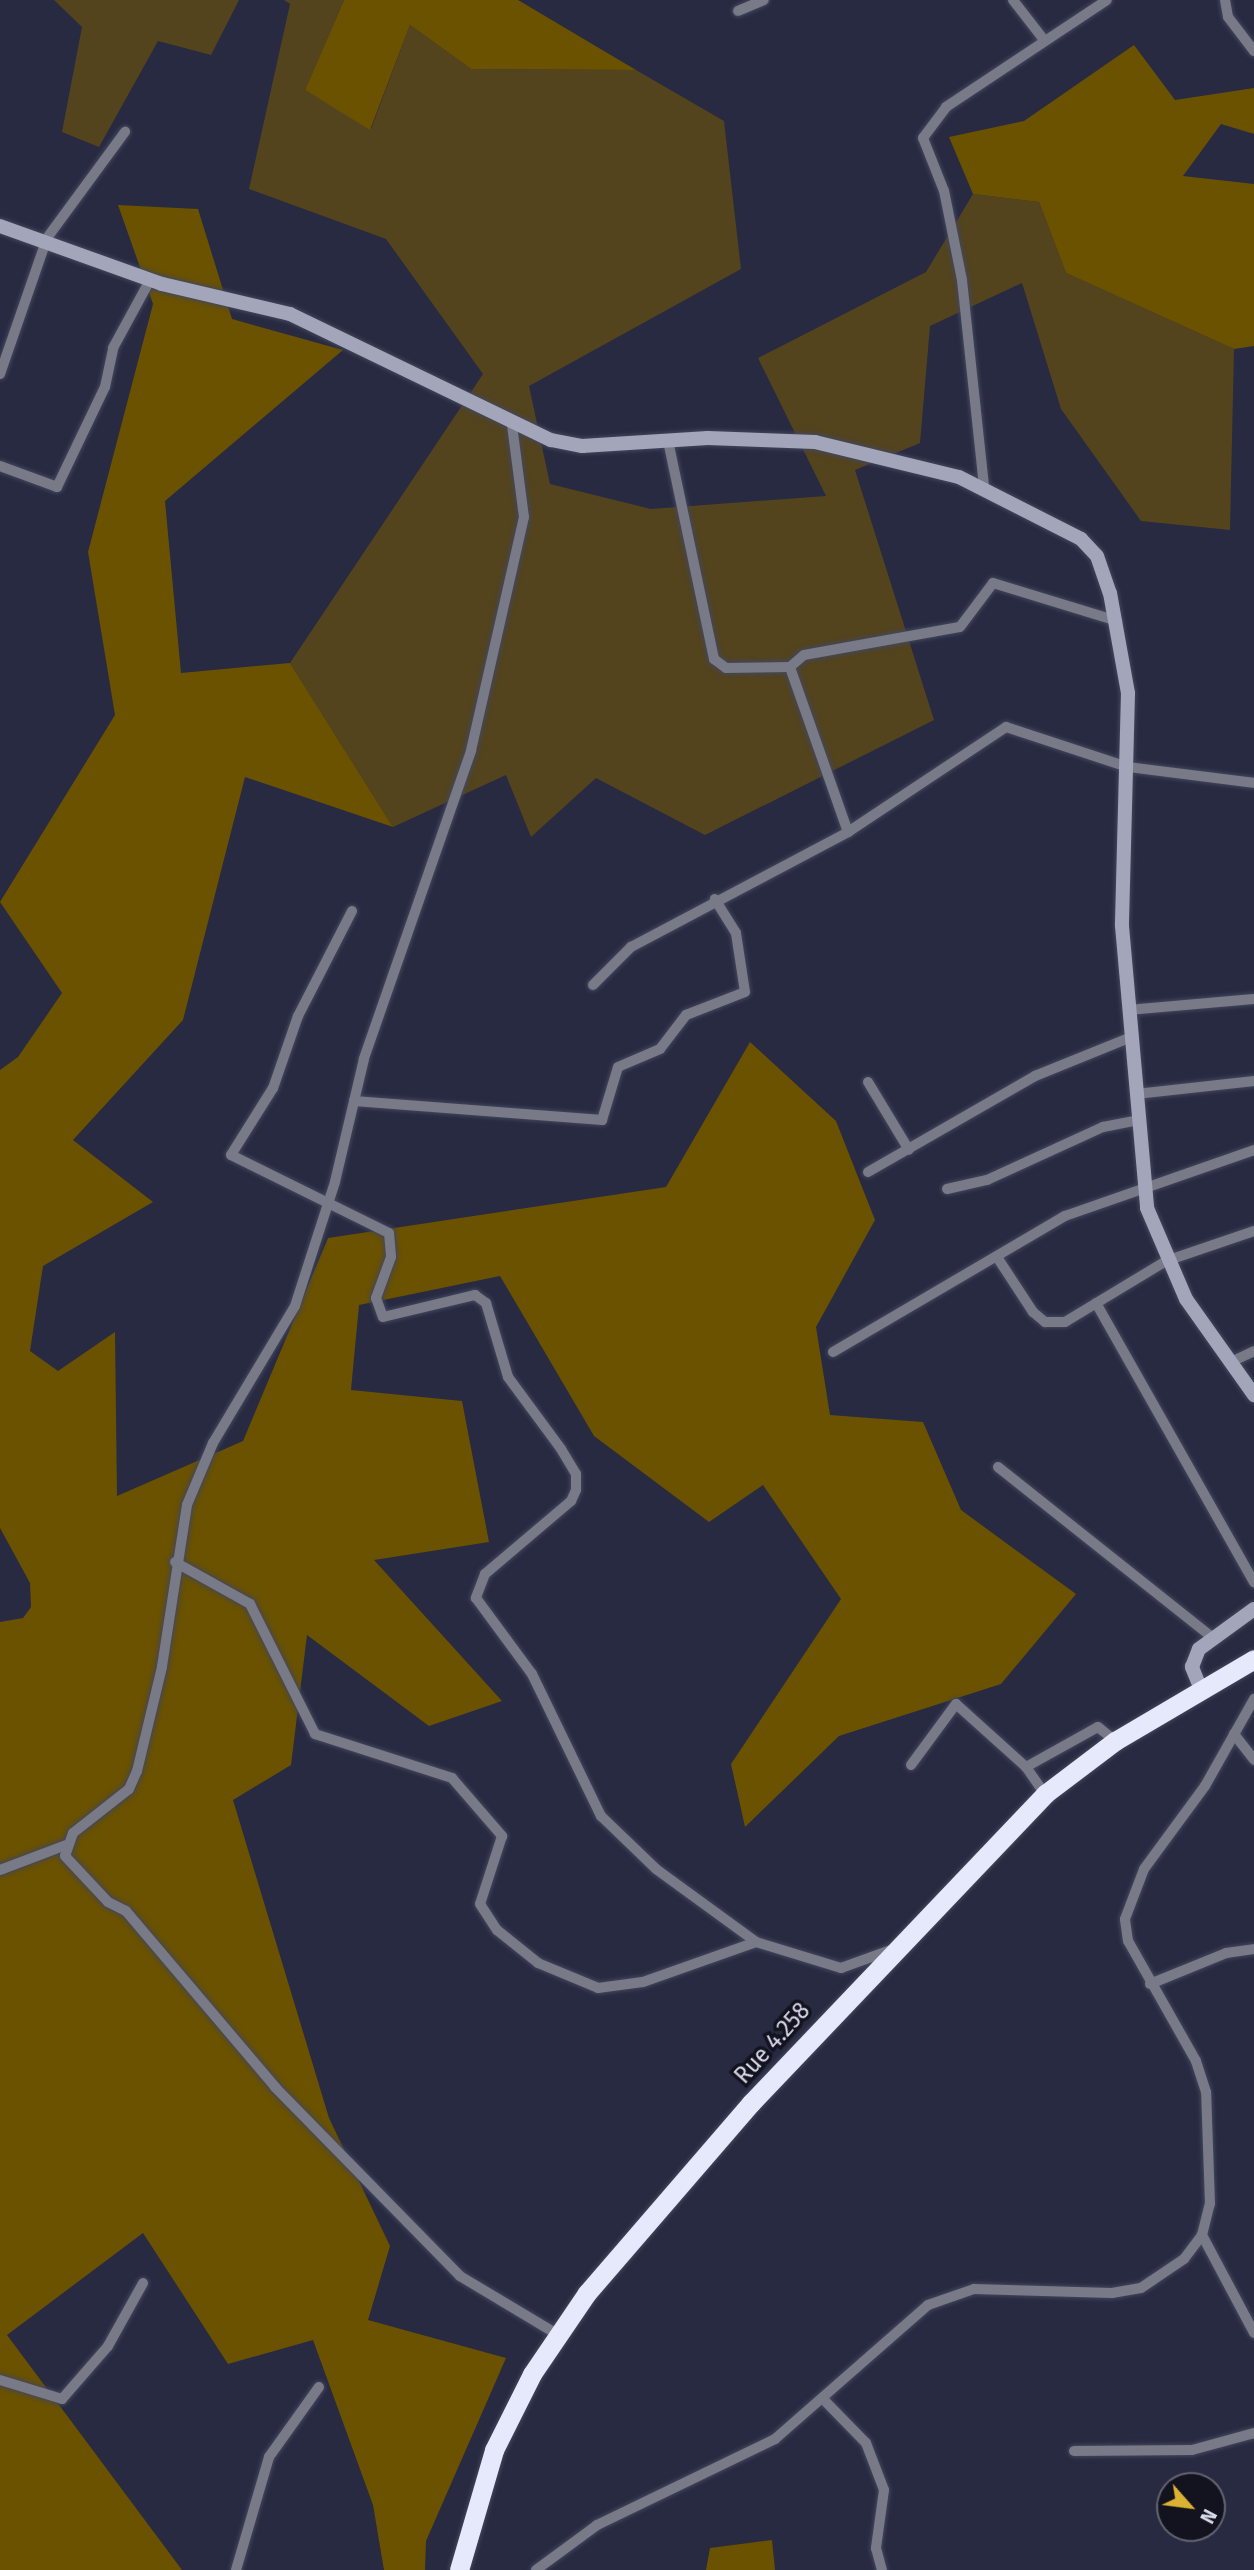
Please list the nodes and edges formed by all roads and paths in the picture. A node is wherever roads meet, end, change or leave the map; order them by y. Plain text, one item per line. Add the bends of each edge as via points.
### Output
1 (764, 0) edge
2 (1013, 0) edge
3 (1107, 0) edge
4 (1225, 0) edge
5 (738, 11) dead end
6 (1044, 40) junction
7 (1254, 51) edge
8 (125, 132) dead end
9 (0, 226) edge
10 (47, 238) junction
11 (150, 280) junction
12 (0, 374) edge
13 (512, 425) junction
14 (668, 441) junction
15 (0, 466) edge
16 (984, 486) junction
17 (1117, 621) junction
18 (790, 667) junction
19 (1128, 767) junction
20 (1254, 783) edge
21 (848, 832) junction
22 (715, 899) junction
23 (352, 911) dead end
24 (593, 985) dead end
25 (1254, 999) edge
26 (1128, 1010) junction
27 (1129, 1038) junction
28 (1254, 1081) edge
29 (868, 1082) dead end
30 (1136, 1094) junction
31 (354, 1101) junction
32 (1138, 1120) junction
33 (909, 1150) junction
34 (1254, 1150) edge
35 (868, 1172) dead end
36 (1144, 1186) junction
37 (947, 1189) dead end
38 (327, 1208) junction
39 (1254, 1231) edge
40 (997, 1257) junction
41 (1166, 1261) junction
42 (1096, 1303) junction
43 (1254, 1351) edge
44 (833, 1352) dead end
45 (1233, 1361) junction
46 (1254, 1395) edge
47 (998, 1467) dead end
48 (175, 1562) junction
49 (1254, 1582) edge
50 (1254, 1609) edge
51 (1212, 1637) junction
52 (1254, 1659) edge
53 (1200, 1687) junction
54 (1254, 1699) edge
55 (1234, 1734) junction
56 (1115, 1741) junction
57 (1254, 1760) edge
58 (911, 1765) dead end
59 (1026, 1767) junction
60 (1045, 1794) junction
61 (66, 1845) junction
62 (0, 1870) edge
63 (757, 1942) junction
64 (1254, 1949) edge
65 (891, 1950) junction
66 (1150, 1984) junction
67 (1202, 2235) junction
68 (143, 2283) dead end
69 (1254, 2333) edge
70 (557, 2334) junction
71 (0, 2380) edge
72 (319, 2386) dead end
73 (825, 2401) junction
74 (1254, 2433) edge
75 (1074, 2451) dead end
76 (236, 2570) edge
77 (459, 2570) edge
78 (536, 2570) edge
79 (882, 2570) edge

1 - 5 street
2 - 6 street
3 - 6 street
4 - 7 street via 1228,17
6 - 16 street via 946,107 923,138 944,191 962,280
8 - 10 street
9 - 10 street
10 - 11 street
10 - 12 street
11 - 13 street via 329,330
11 - 15 street via 113,348 105,387 57,487
13 - 14 street via 582,446
13 - 31 street via 524,517 493,666 471,751
14 - 16 street via 815,442
14 - 18 street via 714,659 726,668
16 - 17 street via 1081,539 1097,556
17 - 18 street via 993,583 960,626 804,655
17 - 19 street via 1128,693
18 - 21 street
19 - 20 street
19 - 21 street via 1006,727
19 - 26 street via 1122,901
21 - 22 street
22 - 24 street via 631,947
22 - 31 street via 736,933 745,992 686,1015 660,1049 618,1067 601,1120
23 - 38 street via 298,1016 273,1088 231,1155
25 - 26 street
26 - 27 street
27 - 30 street
27 - 33 street via 1035,1076
28 - 30 street
29 - 33 street
30 - 32 street
31 - 38 street
32 - 36 street
32 - 37 street via 1103,1127 987,1180
33 - 35 street
34 - 36 street
36 - 40 street via 1065,1216
36 - 41 street
38 - 48 street via 279,1341 222,1427 192,1490
38 - 63 street via 389,1233 391,1257 376,1298 383,1317 475,1295 486,1303 508,1377 561,1448 576,1474 576,1490 571,1501 485,1574 479,1610 532,1674 601,1816 656,1869
39 - 41 street
40 - 42 street via 1045,1322 1065,1322
40 - 44 street
41 - 42 street
41 - 45 street
42 - 49 street
43 - 45 street
45 - 46 street
47 - 51 street
48 - 61 street via 162,1667 137,1771 129,1789
48 - 63 street via 250,1604 315,1734 452,1778 502,1836 480,1904 497,1930 538,1963 598,1988 643,1982
50 - 51 street
51 - 53 street via 1194,1658
52 - 53 highway, Rue 4.258
53 - 56 highway, Rue 4.258
54 - 55 street
55 - 57 street
55 - 66 street via 1128,1903 1128,1941
56 - 59 street via 1098,1727
56 - 60 highway, Rue 4.258
58 - 59 street via 956,1704
59 - 60 street
60 - 65 highway, Rue 4.258
61 - 62 street
61 - 70 street via 77,1869 179,1967 275,2087 460,2276
63 - 65 street via 841,1968
64 - 66 street via 1226,1953
65 - 70 highway, Rue 4.258 via 751,2103
66 - 67 street via 1196,2061 1206,2092 1210,2204
67 - 69 street
67 - 73 street via 1184,2259 1141,2288 1112,2293 974,2290 929,2305 904,2320
68 - 71 street via 108,2346 62,2399
70 - 77 highway, Rue 4.258 via 494,2450
72 - 76 street via 269,2456
73 - 78 street via 775,2439 597,2525
73 - 79 street via 866,2443 884,2490 876,2548
74 - 75 street via 1192,2450

